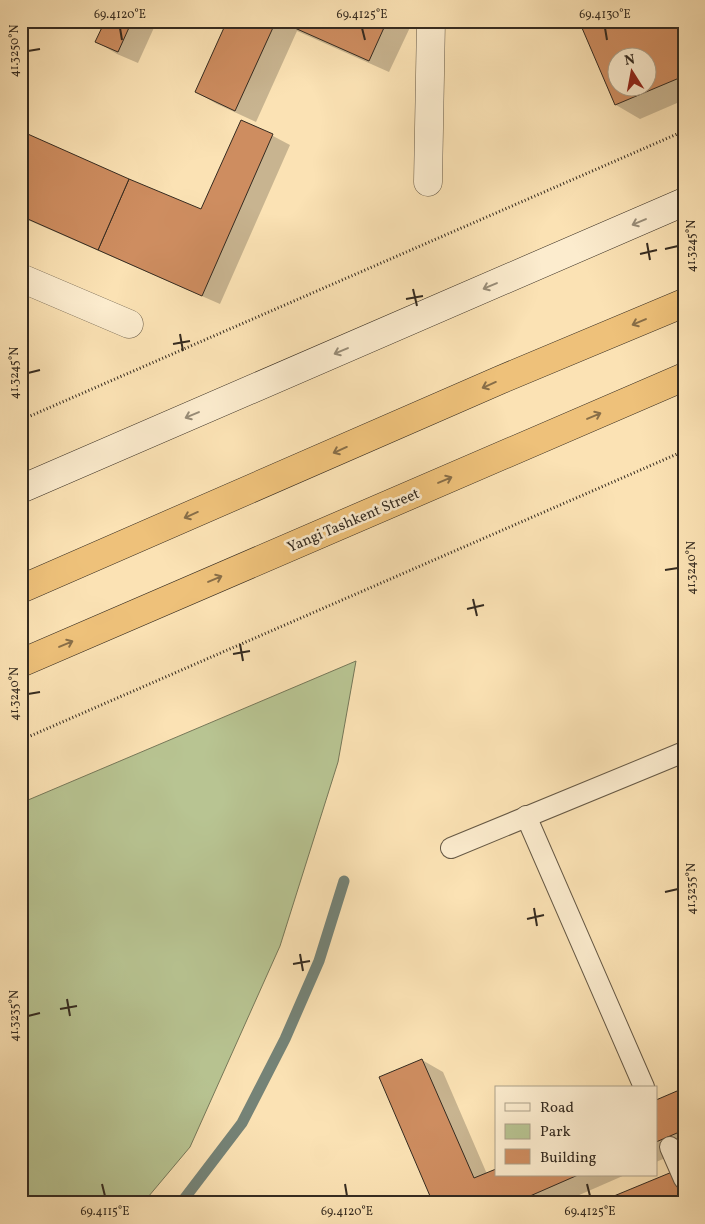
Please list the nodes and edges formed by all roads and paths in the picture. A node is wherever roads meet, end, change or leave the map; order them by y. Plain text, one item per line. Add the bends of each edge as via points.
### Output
1 (431, 21) edge
2 (684, 131) edge
3 (428, 182) dead end
4 (684, 202) edge
5 (21, 278) edge
6 (684, 303) edge
7 (129, 324) dead end
8 (684, 377) edge
9 (21, 420) edge
10 (684, 451) edge
11 (21, 489) edge
12 (21, 589) edge
13 (21, 663) edge
14 (21, 740) edge
15 (684, 752) edge
16 (526, 816) junction
17 (451, 848) dead end
18 (643, 1086) edge
19 (670, 1148) dead end
20 (684, 1179) edge

1 - 3 main road
2 - 9 path
4 -> 11 main road
5 - 7 main road
6 -> 12 highway
13 -> 8 highway, Yangi Tashkent Street
10 - 14 path
15 - 16 lane
16 - 17 lane
16 - 18 lane
19 - 20 lane

